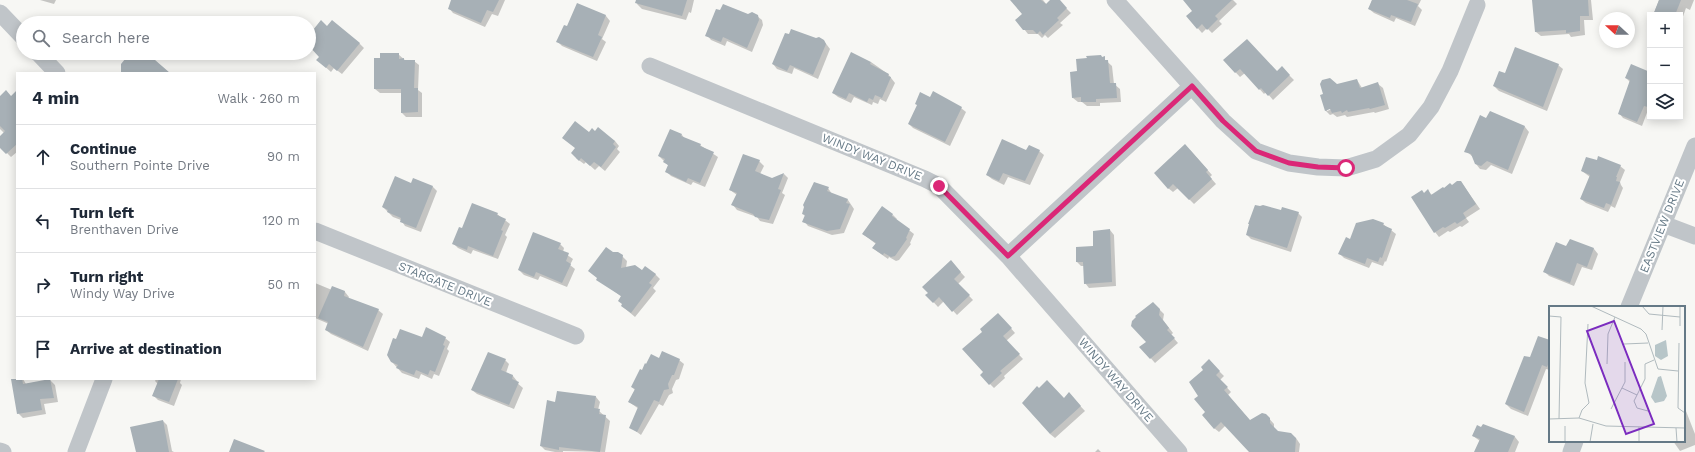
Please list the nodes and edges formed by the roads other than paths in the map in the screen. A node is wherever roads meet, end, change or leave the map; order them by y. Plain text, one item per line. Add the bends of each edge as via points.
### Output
1 (1115, 0) edge
2 (1477, 5) dead end
3 (0, 13) edge
4 (16, 30) edge
5 (45, 60) edge
6 (650, 66) dead end
7 (56, 72) edge
8 (1192, 86) junction
9 (1695, 146) edge
10 (1663, 224) junction
11 (316, 231) edge
12 (1695, 236) edge
13 (1008, 256) junction
14 (1629, 306) edge
15 (576, 336) dead end
16 (104, 380) edge
17 (1575, 442) edge
18 (0, 451) edge
19 (3, 452) edge
20 (76, 452) edge
21 (1179, 452) edge
22 (1571, 452) edge

1 - 8 street
2 - 8 street via 1450,71 1431,107 1409,135 1376,159 1346,168 1289,163 1256,151 1223,121
3 - 4 street
5 - 7 street
6 - 13 street, WINDY WAY DRIVE via 939,186
8 - 13 street
9 - 10 street, EASTVIEW DRIVE
10 - 12 street
10 - 14 street, EASTVIEW DRIVE
11 - 15 street, STARGATE DRIVE
13 - 21 street, WINDY WAY DRIVE
16 - 20 street
17 - 22 street
18 - 19 street

